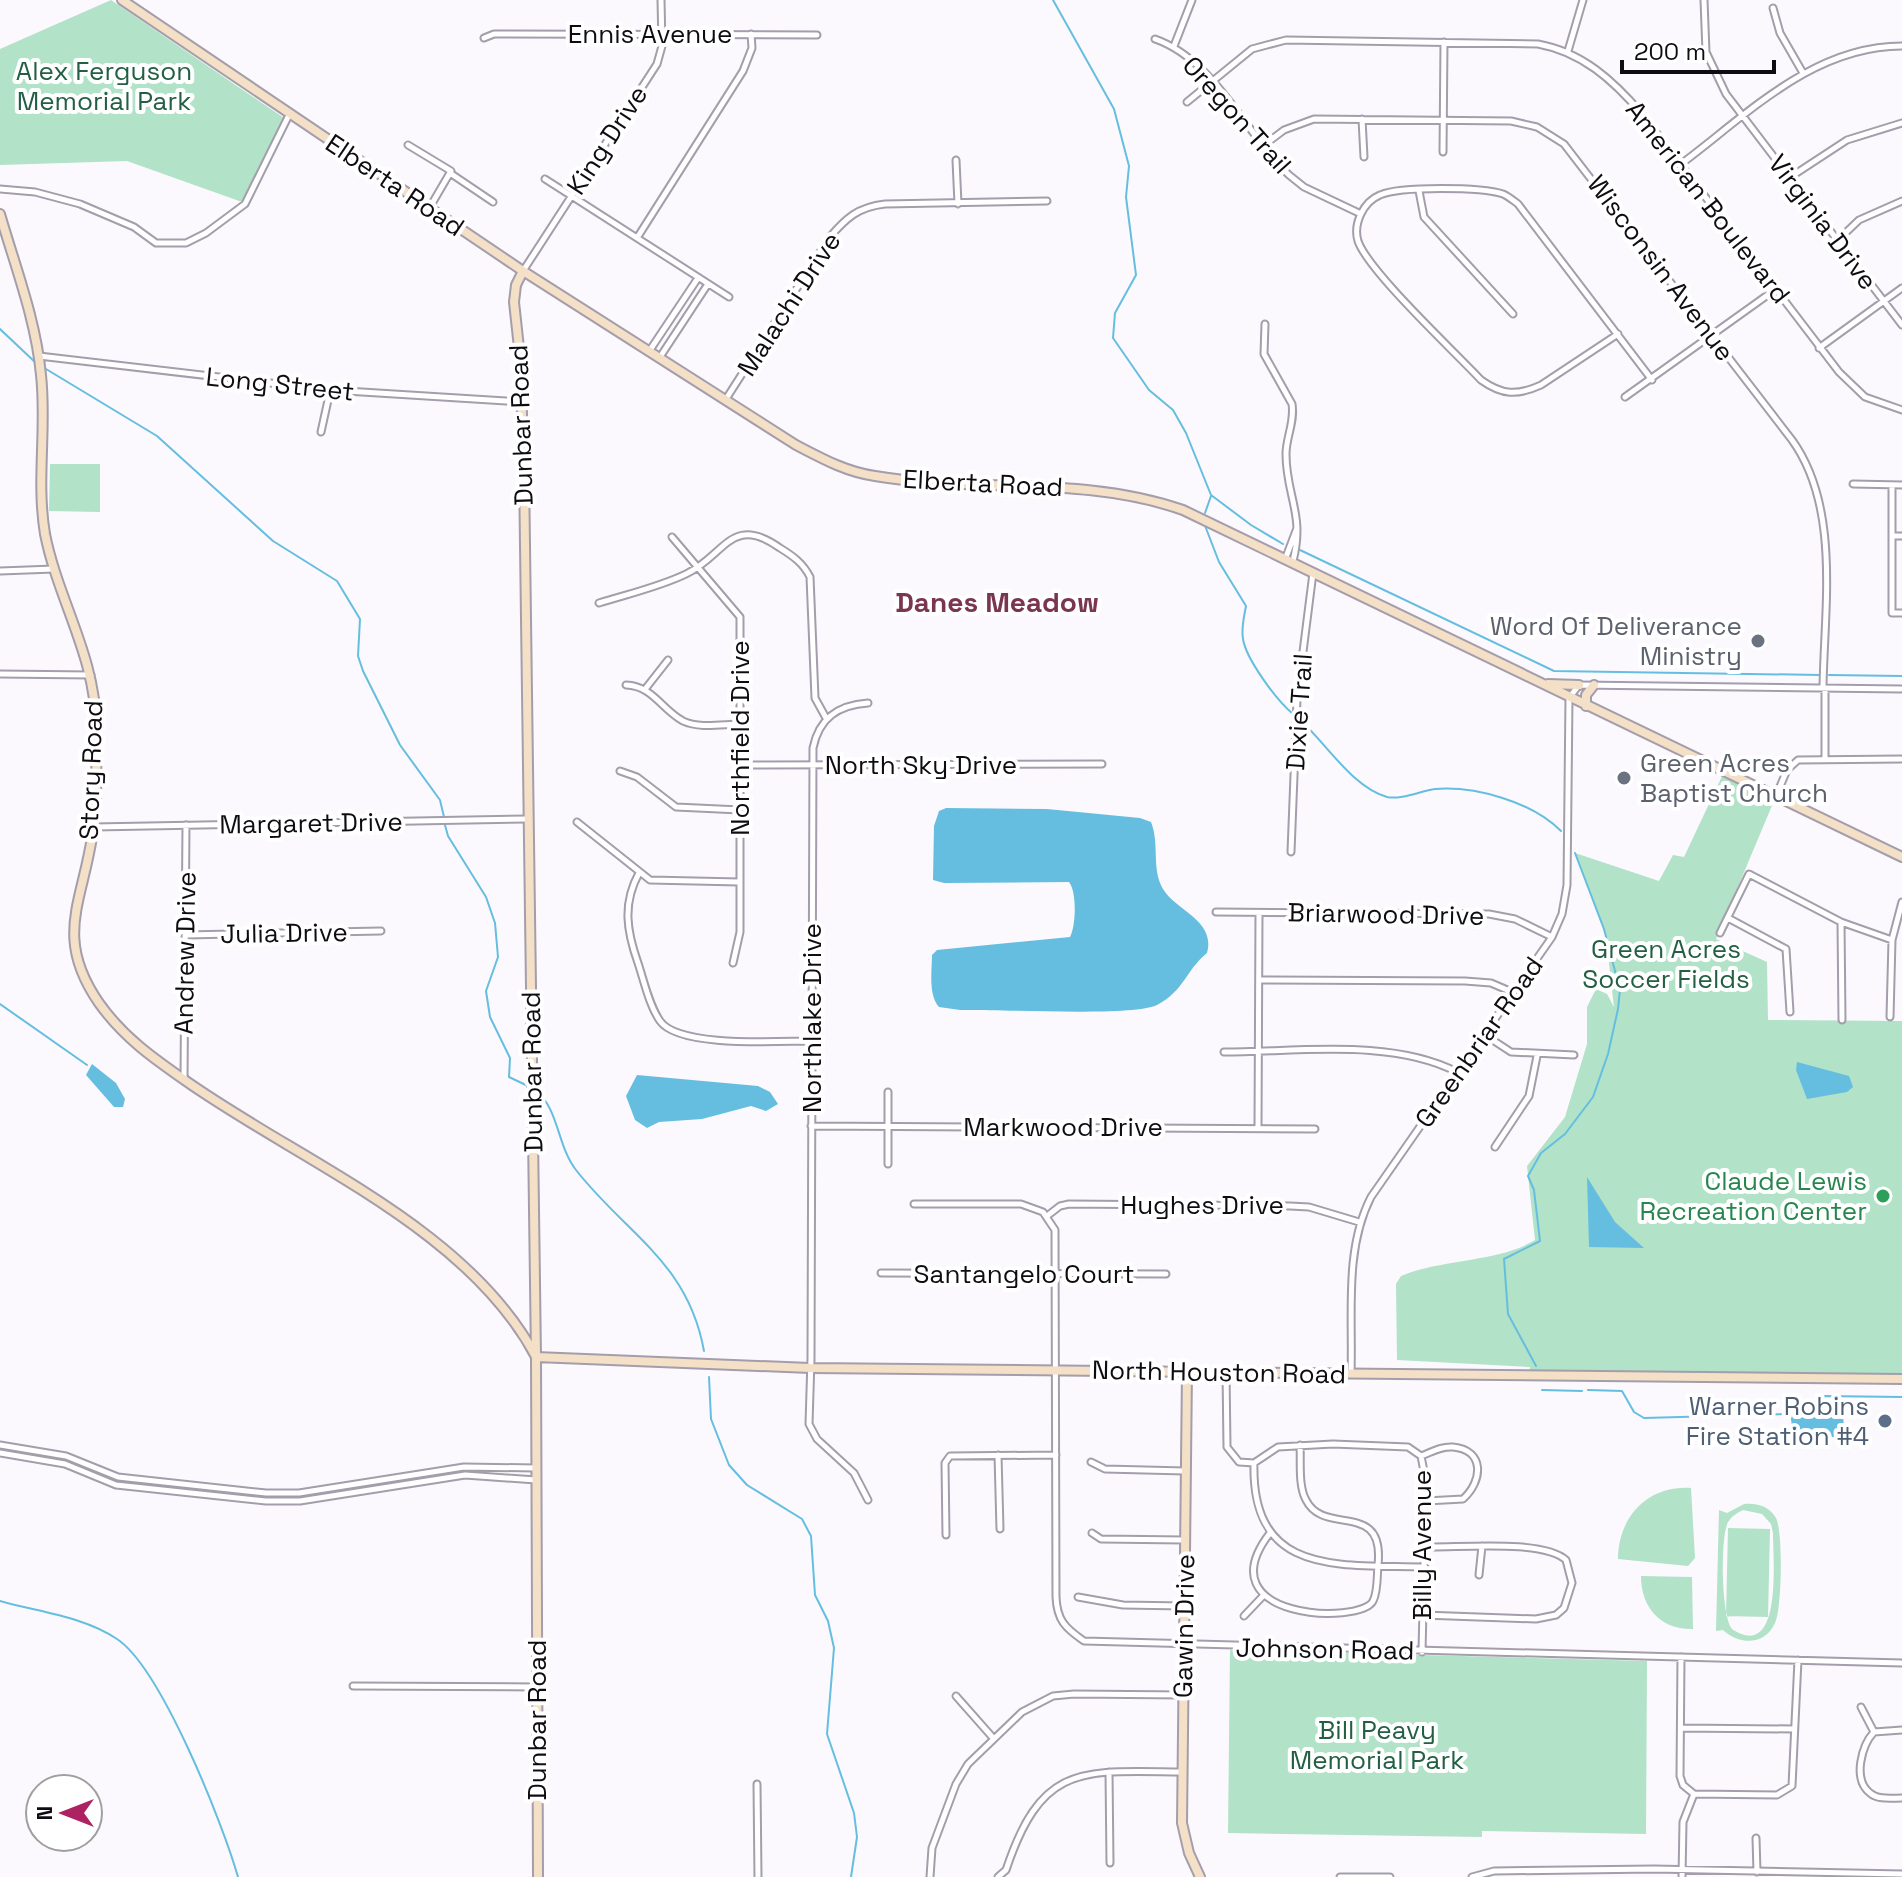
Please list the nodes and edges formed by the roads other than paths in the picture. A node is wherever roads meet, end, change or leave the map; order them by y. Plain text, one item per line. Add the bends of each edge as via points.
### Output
1 (122, 0) edge
2 (661, 0) edge
3 (1192, 0) edge
4 (1583, 0) edge
5 (1704, 0) edge
6 (1773, 8) dead end
7 (662, 34) junction
8 (751, 34) junction
9 (817, 35) dead end
10 (484, 38) dead end
11 (1155, 39) dead end
12 (1444, 42) junction
13 (1174, 46) junction
14 (1902, 46) edge
15 (1568, 51) junction
16 (1803, 73) junction
17 (1213, 84) junction
18 (1187, 102) dead end
19 (289, 115) junction
20 (1745, 117) junction
21 (1362, 119) junction
22 (1443, 119) junction
23 (1902, 123) edge
24 (408, 145) dead end
25 (1264, 145) junction
26 (1443, 152) dead end
27 (1364, 157) dead end
28 (956, 160) dead end
29 (1681, 164) junction
30 (450, 173) junction
31 (1789, 178) junction
32 (545, 179) dead end
33 (0, 189) edge
34 (1419, 191) junction
35 (571, 196) junction
36 (1047, 201) dead end
37 (1902, 201) edge
38 (493, 202) dead end
39 (958, 204) junction
40 (429, 208) junction
41 (0, 214) edge
42 (1361, 214) junction
43 (637, 238) junction
44 (1838, 240) junction
45 (523, 271) junction
46 (698, 278) junction
47 (708, 284) junction
48 (1902, 288) edge
49 (1776, 289) junction
50 (729, 297) dead end
51 (1883, 301) junction
52 (1513, 314) dead end
53 (1265, 324) dead end
54 (1902, 325) edge
55 (1618, 334) junction
56 (1714, 336) junction
57 (1819, 348) junction
58 (650, 350) junction
59 (39, 356) junction
60 (660, 357) junction
61 (1652, 380) junction
62 (330, 390) junction
63 (1625, 397) dead end
64 (726, 400) junction
65 (522, 402) junction
66 (1902, 410) edge
67 (321, 432) dead end
68 (1853, 484) dead end
69 (1892, 485) junction
70 (1902, 485) edge
71 (1892, 536) junction
72 (1902, 536) edge
73 (672, 537) dead end
74 (1289, 559) junction
75 (698, 568) junction
76 (55, 569) junction
77 (0, 571) edge
78 (1314, 572) junction
79 (599, 603) dead end
80 (1902, 613) edge
81 (668, 660) dead end
82 (0, 674) edge
83 (91, 675) junction
84 (1543, 684) junction
85 (626, 685) dead end
86 (1579, 685) junction
87 (1594, 685) junction
88 (646, 688) junction
89 (1824, 688) junction
90 (1902, 689) edge
91 (1569, 698) junction
92 (868, 703) dead end
93 (1586, 706) junction
94 (826, 718) junction
95 (740, 724) junction
96 (1825, 759) junction
97 (1902, 759) edge
98 (1102, 764) dead end
99 (741, 765) junction
100 (812, 765) junction
101 (620, 771) dead end
102 (1776, 796) junction
103 (740, 810) junction
104 (528, 819) junction
105 (577, 822) dead end
106 (186, 825) junction
107 (93, 827) junction
108 (1291, 852) dead end
109 (1902, 857) edge
110 (639, 873) junction
111 (739, 882) junction
112 (1902, 902) edge
113 (1216, 912) dead end
114 (1259, 913) junction
115 (1728, 918) junction
116 (1841, 922) junction
117 (381, 931) dead end
118 (1720, 933) dead end
119 (186, 935) junction
120 (1552, 937) junction
121 (1892, 940) junction
122 (733, 963) dead end
123 (1259, 980) junction
124 (1512, 992) junction
125 (1790, 1012) dead end
126 (1890, 1017) dead end
127 (1842, 1020) dead end
128 (1485, 1035) junction
129 (811, 1041) junction
130 (1224, 1052) dead end
131 (1260, 1052) junction
132 (1574, 1055) dead end
133 (1537, 1056) junction
134 (1457, 1072) junction
135 (184, 1080) junction
136 (888, 1092) dead end
137 (811, 1126) junction
138 (888, 1127) junction
139 (1258, 1128) junction
140 (1315, 1129) dead end
141 (1495, 1147) dead end
142 (888, 1164) dead end
143 (914, 1204) dead end
144 (1047, 1216) junction
145 (1359, 1222) junction
146 (881, 1273) dead end
147 (1056, 1274) junction
148 (1166, 1274) dead end
149 (536, 1357) junction
150 (810, 1368) junction
151 (1056, 1369) junction
152 (1226, 1371) junction
153 (1187, 1372) junction
154 (1351, 1373) junction
155 (1902, 1379) edge
156 (0, 1445) edge
157 (1300, 1445) junction
158 (0, 1453) edge
159 (998, 1455) junction
160 (1056, 1455) junction
161 (1421, 1456) junction
162 (1091, 1462) dead end
163 (1254, 1463) junction
164 (536, 1468) junction
165 (1185, 1471) junction
166 (536, 1480) junction
167 (224, 1488) junction
168 (223, 1496) junction
169 (868, 1500) dead end
170 (1426, 1501) junction
171 (1000, 1529) dead end
172 (1092, 1533) dead end
173 (1270, 1533) junction
174 (946, 1535) dead end
175 (1185, 1540) junction
176 (1482, 1546) junction
177 (1425, 1547) junction
178 (1378, 1566) junction
179 (1425, 1567) junction
180 (1479, 1575) dead end
181 (1263, 1596) junction
182 (1078, 1597) dead end
183 (1185, 1606) junction
184 (1423, 1615) junction
185 (1244, 1616) dead end
186 (1185, 1646) junction
187 (1422, 1652) junction
188 (1681, 1657) junction
189 (1798, 1660) junction
190 (1902, 1663) edge
191 (353, 1686) dead end
192 (537, 1687) junction
193 (1184, 1695) junction
194 (956, 1696) dead end
195 (1861, 1707) dead end
196 (1681, 1728) junction
197 (1793, 1729) junction
198 (1902, 1730) edge
199 (1874, 1732) junction
200 (994, 1739) junction
201 (1109, 1772) junction
202 (1183, 1772) junction
203 (757, 1784) dead end
204 (1868, 1791) junction
205 (1694, 1794) junction
206 (1902, 1798) edge
207 (1859, 1799) dead end
208 (1756, 1838) dead end
209 (1110, 1863) dead end
210 (1006, 1870) junction
211 (1757, 1872) junction
212 (1682, 1874) edge
213 (1902, 1874) edge
214 (538, 1877) edge
215 (758, 1877) edge
216 (930, 1877) edge
217 (998, 1877) edge
218 (1011, 1877) edge
219 (1200, 1877) edge
220 (1340, 1877) edge
221 (1390, 1877) edge
222 (1472, 1877) edge

1 - 19 street, Elberta Road
2 - 7 street, King Drive
3 - 13 street
4 - 15 street
5 - 20 street, Virginia Drive via 1706,52 1726,94
6 - 16 street via 1780,33
7 - 8 street, Ennis Avenue
7 - 10 street, Ennis Avenue
7 - 35 street, King Drive via 657,64
8 - 9 street, Ennis Avenue
8 - 43 street via 743,71
11 - 13 street, Oregon Trail
12 - 15 street, American Boulevard via 1538,44
12 - 17 street, American Boulevard via 1267,43 1245,54
12 - 22 street
13 - 17 street, Oregon Trail
14 - 16 street via 1837,56
15 - 29 street, American Boulevard via 1622,91
16 - 20 street
17 - 18 street, American Boulevard
17 - 25 street, Oregon Trail
19 - 33 street via 245,204 186,243 156,243 134,227 80,204
19 - 40 street, Elberta Road
20 - 29 street
20 - 31 street, Virginia Drive
21 - 22 street, Wisconsin Avenue
21 - 25 street, Wisconsin Avenue via 1298,123
21 - 27 street
22 - 26 street
22 - 56 street, Wisconsin Avenue via 1527,123 1564,144
23 - 31 street via 1847,140
24 - 30 street
25 - 42 street, Oregon Trail via 1304,187
28 - 39 street
29 - 49 street, American Boulevard
30 - 38 street
30 - 40 street
31 - 44 street, Virginia Drive
32 - 35 street
34 - 42 street via 1377,196
34 - 52 street via 1424,217
34 - 55 street via 1491,192 1512,199
35 - 43 street
35 - 45 street, King Drive
36 - 39 street, Malachi Drive
37 - 44 street via 1859,220
39 - 64 street, Malachi Drive via 879,205 845,218
40 - 45 street, Elberta Road
41 - 59 street, Story Road
42 - 55 street via 1357,238 1373,265 1481,380 1501,392 1541,385
43 - 46 street
44 - 51 street, Virginia Drive
45 - 58 street, Elberta Road
45 - 65 street, Dunbar Road via 514,302
46 - 47 street
46 - 58 street
47 - 50 street
47 - 60 street
48 - 51 street
49 - 56 street
49 - 57 street, American Boulevard
51 - 54 street, Virginia Drive
51 - 57 street
53 - 74 street via 1264,354 1292,404 1286,459 1299,536
55 - 61 street
56 - 61 street
56 - 89 street, Wisconsin Avenue via 1799,450 1817,486 1824,517
57 - 66 street, American Boulevard via 1865,397
58 - 60 street, Elberta Road
59 - 62 street, Long Street
59 - 76 street, Story Road via 41,503
60 - 64 street, Elberta Road
61 - 63 street
62 - 65 street, Long Street
62 - 67 street
64 - 74 street, Elberta Road via 796,445 859,473 1114,491 1183,510
65 - 104 street, Dunbar Road
68 - 69 street
69 - 70 street
69 - 71 street
71 - 72 street
71 - 80 street via 1892,613
73 - 75 street, Northfield Drive
74 - 78 street, Elberta Road
75 - 79 street
75 - 94 street via 729,540 751,533 799,561 813,587 815,698
75 - 95 street, Northfield Drive via 740,617
76 - 77 street
76 - 83 street, Story Road
78 - 84 street, Elberta Road
78 - 108 street, Dixie Trail via 1297,699
81 - 88 street
82 - 83 street
83 - 107 street, Story Road via 96,723
84 - 86 street
84 - 91 street, Elberta Road
85 - 88 street
86 - 87 street
86 - 91 street
87 - 89 street
87 - 93 street
88 - 95 street via 684,721
89 - 90 street
89 - 96 street, Wisconsin Avenue
91 - 93 street, Elberta Road
91 - 120 street, Greenbriar Road via 1567,885
92 - 94 street via 851,704
93 - 102 street, Elberta Road
94 - 100 street, Northlake Drive via 814,740
95 - 99 street, Northfield Drive
96 - 97 street
96 - 102 street via 1798,760 1787,770
98 - 100 street, North Sky Drive
99 - 100 street, North Sky Drive
99 - 103 street, Northfield Drive
100 - 129 street, Northlake Drive
101 - 103 street via 637,777 676,807
102 - 109 street, Elberta Road
103 - 111 street, Northfield Drive
104 - 106 street, Margaret Drive
104 - 149 street, Dunbar Road
105 - 110 street
106 - 107 street, Margaret Drive
106 - 119 street, Andrew Drive
107 - 135 street, Story Road via 74,907 79,965 114,1021 146,1055
110 - 111 street via 658,882
110 - 129 street via 629,896 628,930 661,1022 679,1034 702,1038
111 - 122 street, Northfield Drive via 740,932
112 - 121 street
113 - 114 street, Briarwood Drive
114 - 120 street, Briarwood Drive via 1489,914 1515,919
114 - 123 street
115 - 116 street via 1749,874
115 - 118 street
115 - 125 street via 1786,949
116 - 121 street
116 - 127 street
117 - 119 street, Julia Drive
119 - 135 street, Andrew Drive
120 - 124 street, Greenbriar Road
121 - 126 street
123 - 124 street via 1465,981
123 - 131 street
124 - 128 street, Greenbriar Road
128 - 133 street via 1511,1052
128 - 134 street, Greenbriar Road
129 - 137 street, Northlake Drive
130 - 131 street
131 - 134 street via 1396,1052 1428,1058
131 - 139 street
132 - 133 street
133 - 141 street via 1529,1096
134 - 145 street, Greenbriar Road
135 - 149 street, Story Road via 439,1244 480,1283
136 - 138 street
137 - 138 street, Markwood Drive
137 - 150 street, Northlake Drive
138 - 139 street, Markwood Drive
138 - 142 street
139 - 140 street, Markwood Drive
143 - 144 street via 1021,1204
144 - 145 street, Hughes Drive via 1069,1204 1290,1206
144 - 147 street, Johnson Road via 1056,1238
145 - 154 street, Greenbriar Road
146 - 147 street, Santangelo Court
147 - 148 street, Santangelo Court
147 - 151 street, Johnson Road
149 - 150 street, North Houston Road
149 - 164 street, Dunbar Road
150 - 151 street, North Houston Road
150 - 169 street, Northlake Drive via 809,1424 817,1439 854,1473
151 - 153 street, North Houston Road
151 - 160 street, Johnson Road
152 - 153 street, North Houston Road
152 - 154 street, North Houston Road
152 - 163 street via 1227,1447 1239,1462
153 - 165 street, Gawin Drive
154 - 155 street, North Houston Road
156 - 167 street via 66,1456 118,1477
157 - 161 street, Billy Avenue via 1408,1447
157 - 163 street via 1278,1447
157 - 178 street via 1305,1500 1327,1518 1358,1521 1368,1528 1376,1538
158 - 168 street via 65,1464 116,1485
159 - 160 street
159 - 171 street
159 - 174 street via 950,1456 945,1463
160 - 186 street, Johnson Road via 1057,1616 1084,1641
161 - 170 street, Billy Avenue
161 - 170 street via 1443,1448 1464,1449 1475,1458 1479,1473 1463,1499
162 - 165 street via 1105,1469
163 - 173 street via 1257,1504
164 - 166 street, Dunbar Road
164 - 167 street via 464,1467 299,1493
165 - 175 street, Gawin Drive
166 - 168 street via 465,1475 300,1501
166 - 192 street, Dunbar Road
167 - 168 street
170 - 177 street, Billy Avenue
172 - 175 street via 1101,1539
173 - 178 street via 1306,1559
173 - 181 street via 1256,1557 1256,1584
175 - 183 street, Gawin Drive
176 - 177 street
176 - 180 street
176 - 184 street via 1559,1553 1571,1571 1564,1608 1536,1619
177 - 179 street, Billy Avenue
178 - 179 street
178 - 181 street via 1374,1600 1351,1612 1298,1610
179 - 184 street, Billy Avenue
181 - 185 street
182 - 183 street via 1123,1605
183 - 186 street, Gawin Drive
184 - 187 street, Billy Avenue
186 - 187 street, Johnson Road
186 - 193 street, Gawin Drive
187 - 188 street, Johnson Road
188 - 189 street, Johnson Road
188 - 196 street
189 - 190 street, Johnson Road
189 - 197 street
191 - 192 street
192 - 214 street, Dunbar Road
193 - 200 street via 1053,1696 1022,1712
193 - 202 street, Gawin Drive
194 - 200 street
195 - 199 street
196 - 197 street
196 - 205 street via 1680,1776
197 - 205 street via 1792,1786 1777,1795
198 - 199 street
199 - 204 street via 1862,1749
200 - 216 street via 968,1764 950,1795 932,1848
201 - 202 street
201 - 209 street
201 - 210 street via 1078,1774 1048,1793 1022,1830
202 - 219 street, Gawin Drive via 1184,1839
203 - 215 street
204 - 206 street
204 - 207 street
205 - 212 street via 1683,1822
208 - 211 street
210 - 217 street
210 - 218 street
211 - 212 street
211 - 213 street
212 - 222 street via 1508,1871
220 - 221 street

